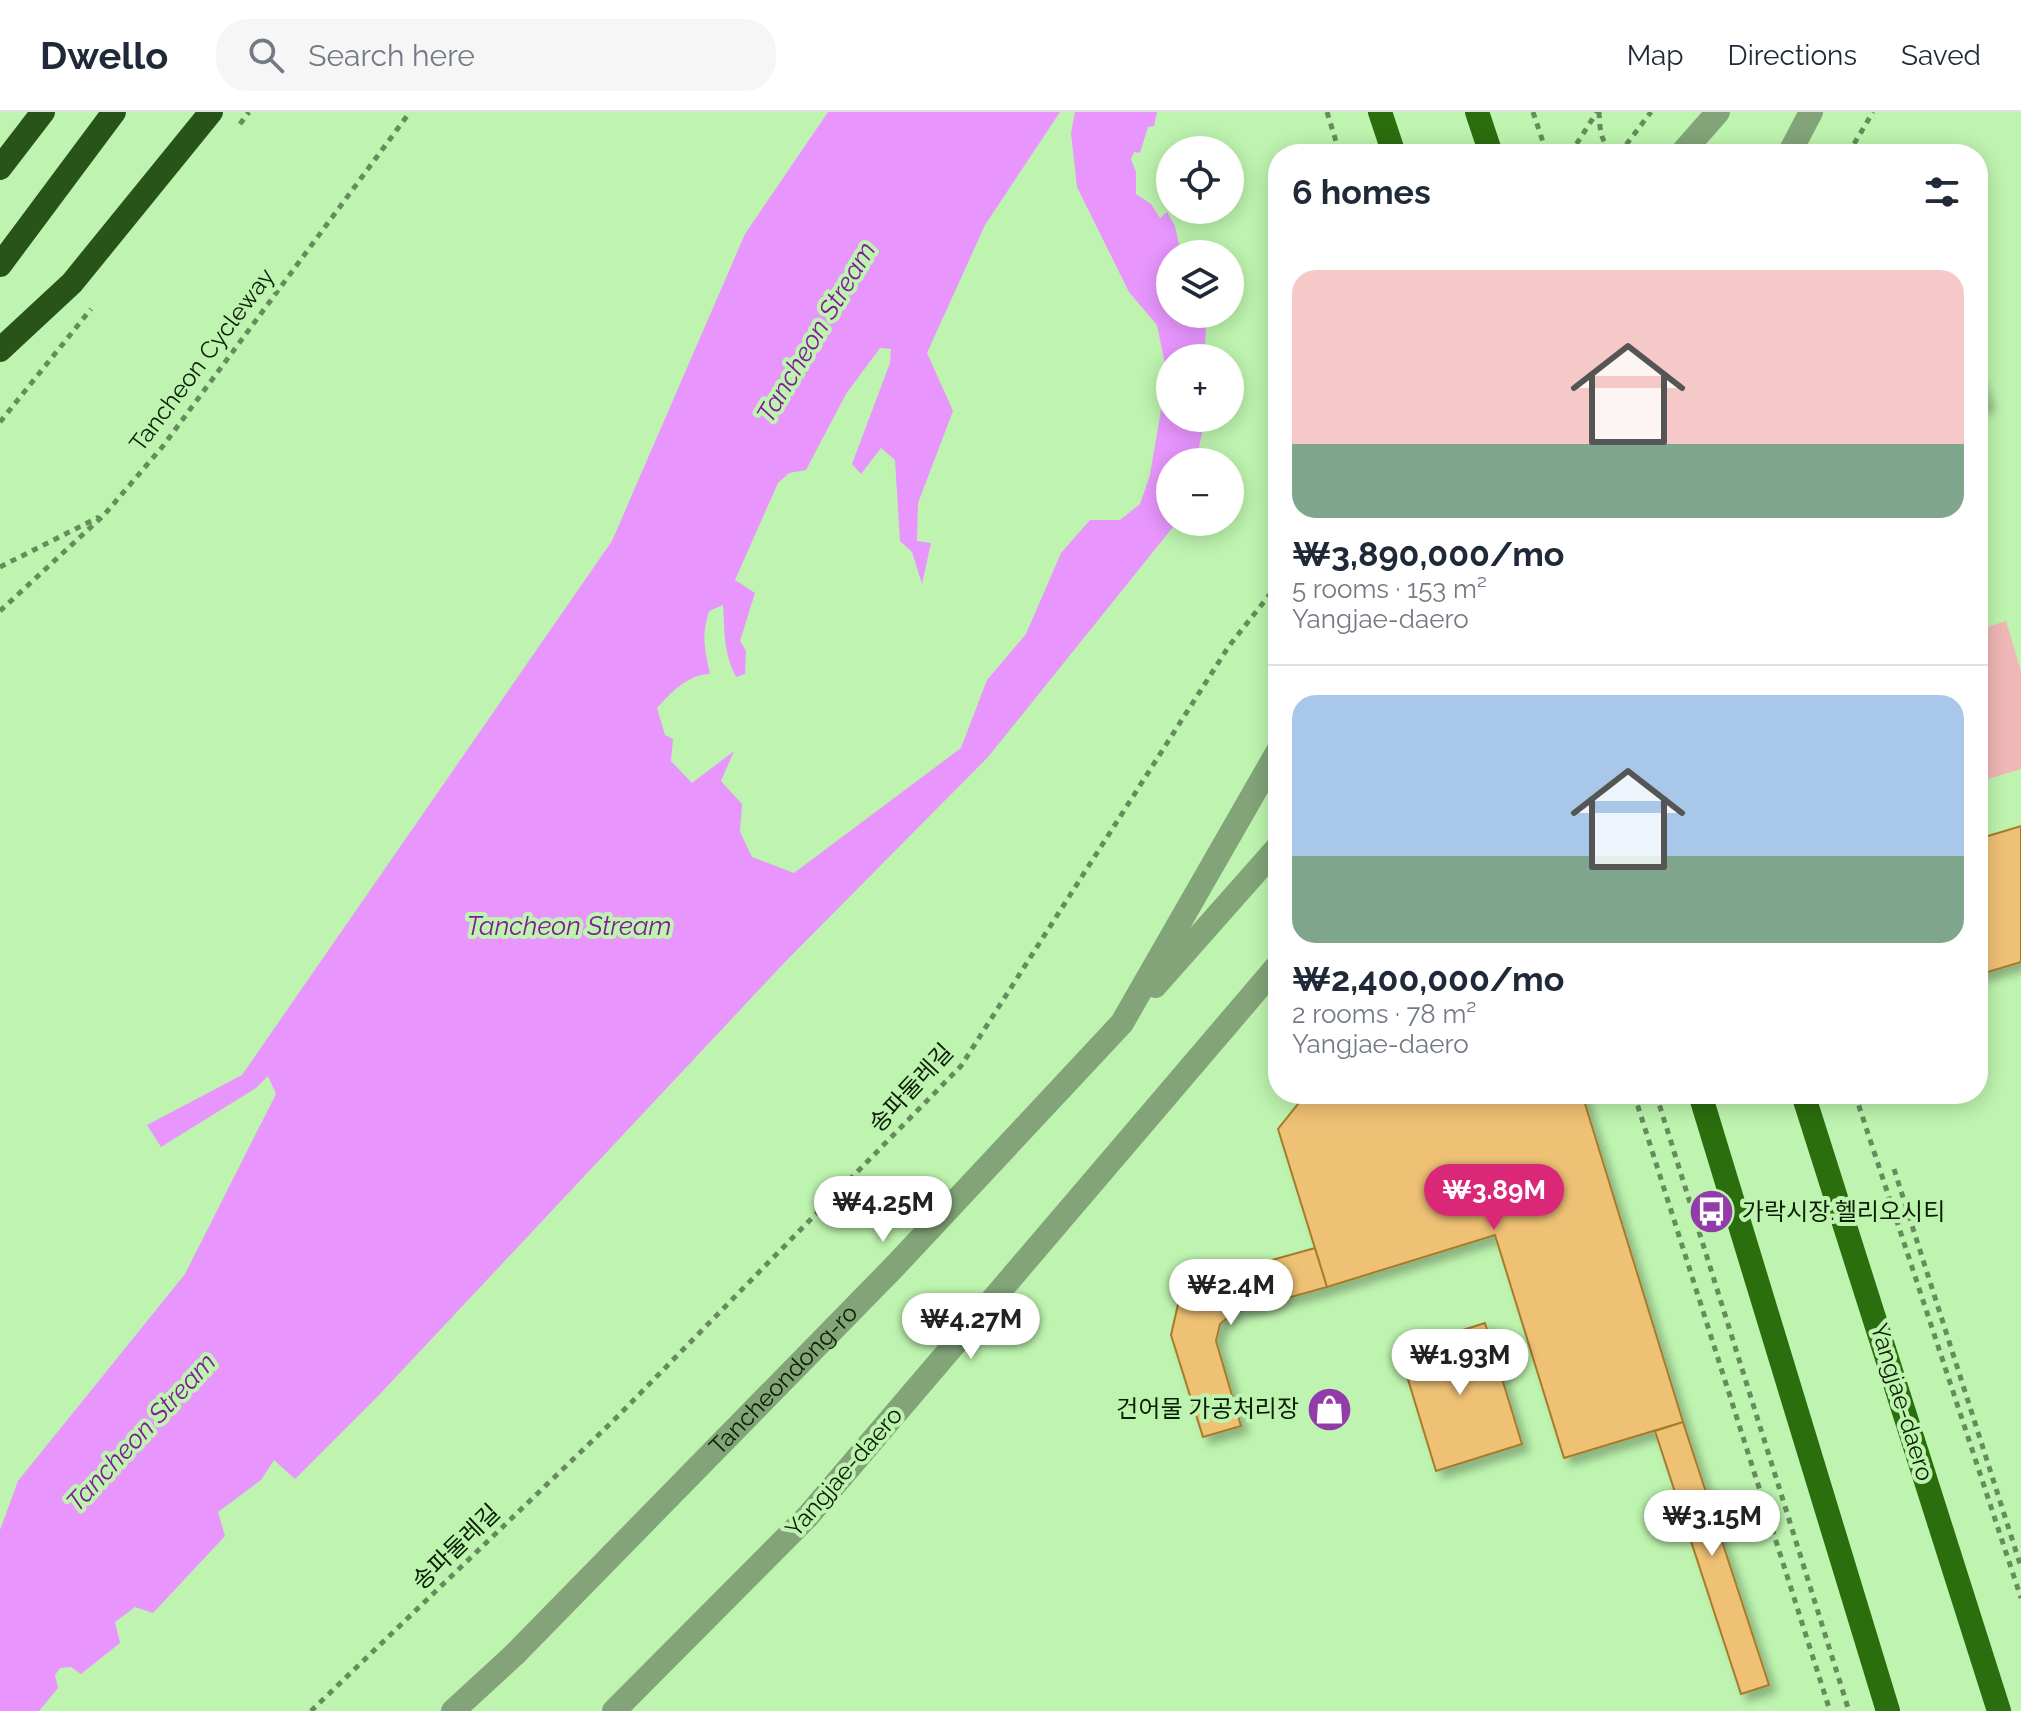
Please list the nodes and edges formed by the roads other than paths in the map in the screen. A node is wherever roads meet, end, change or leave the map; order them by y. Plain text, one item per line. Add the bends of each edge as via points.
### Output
1 (43, 112) edge
2 (114, 112) edge
3 (211, 112) edge
4 (1380, 112) edge
5 (1477, 112) edge
6 (1718, 112) edge
7 (1811, 112) edge
8 (1391, 144) edge
9 (1488, 144) edge
10 (1690, 144) edge
11 (1794, 144) edge
12 (0, 168) edge
13 (0, 265) edge
14 (0, 350) edge
15 (1268, 768) edge
16 (1268, 858) edge
17 (1268, 977) edge
18 (1122, 1023) junction
19 (1703, 1104) edge
20 (1806, 1104) edge
21 (453, 1711) edge
22 (614, 1711) edge
23 (1888, 1711) edge
24 (1999, 1711) edge

1 - 12 highway
2 - 13 highway
3 - 14 highway via 72,283
4 - 8 main road
5 - 9 main road
6 - 10 street
7 - 11 street
15 - 18 street, Tancheondong-ro
16 - 18 street
17 - 22 street, Yangjae-daero via 808,1516
18 - 21 street, Tancheondong-ro via 896,1265
19 - 23 main road
20 - 24 main road, Yangjae-daero

